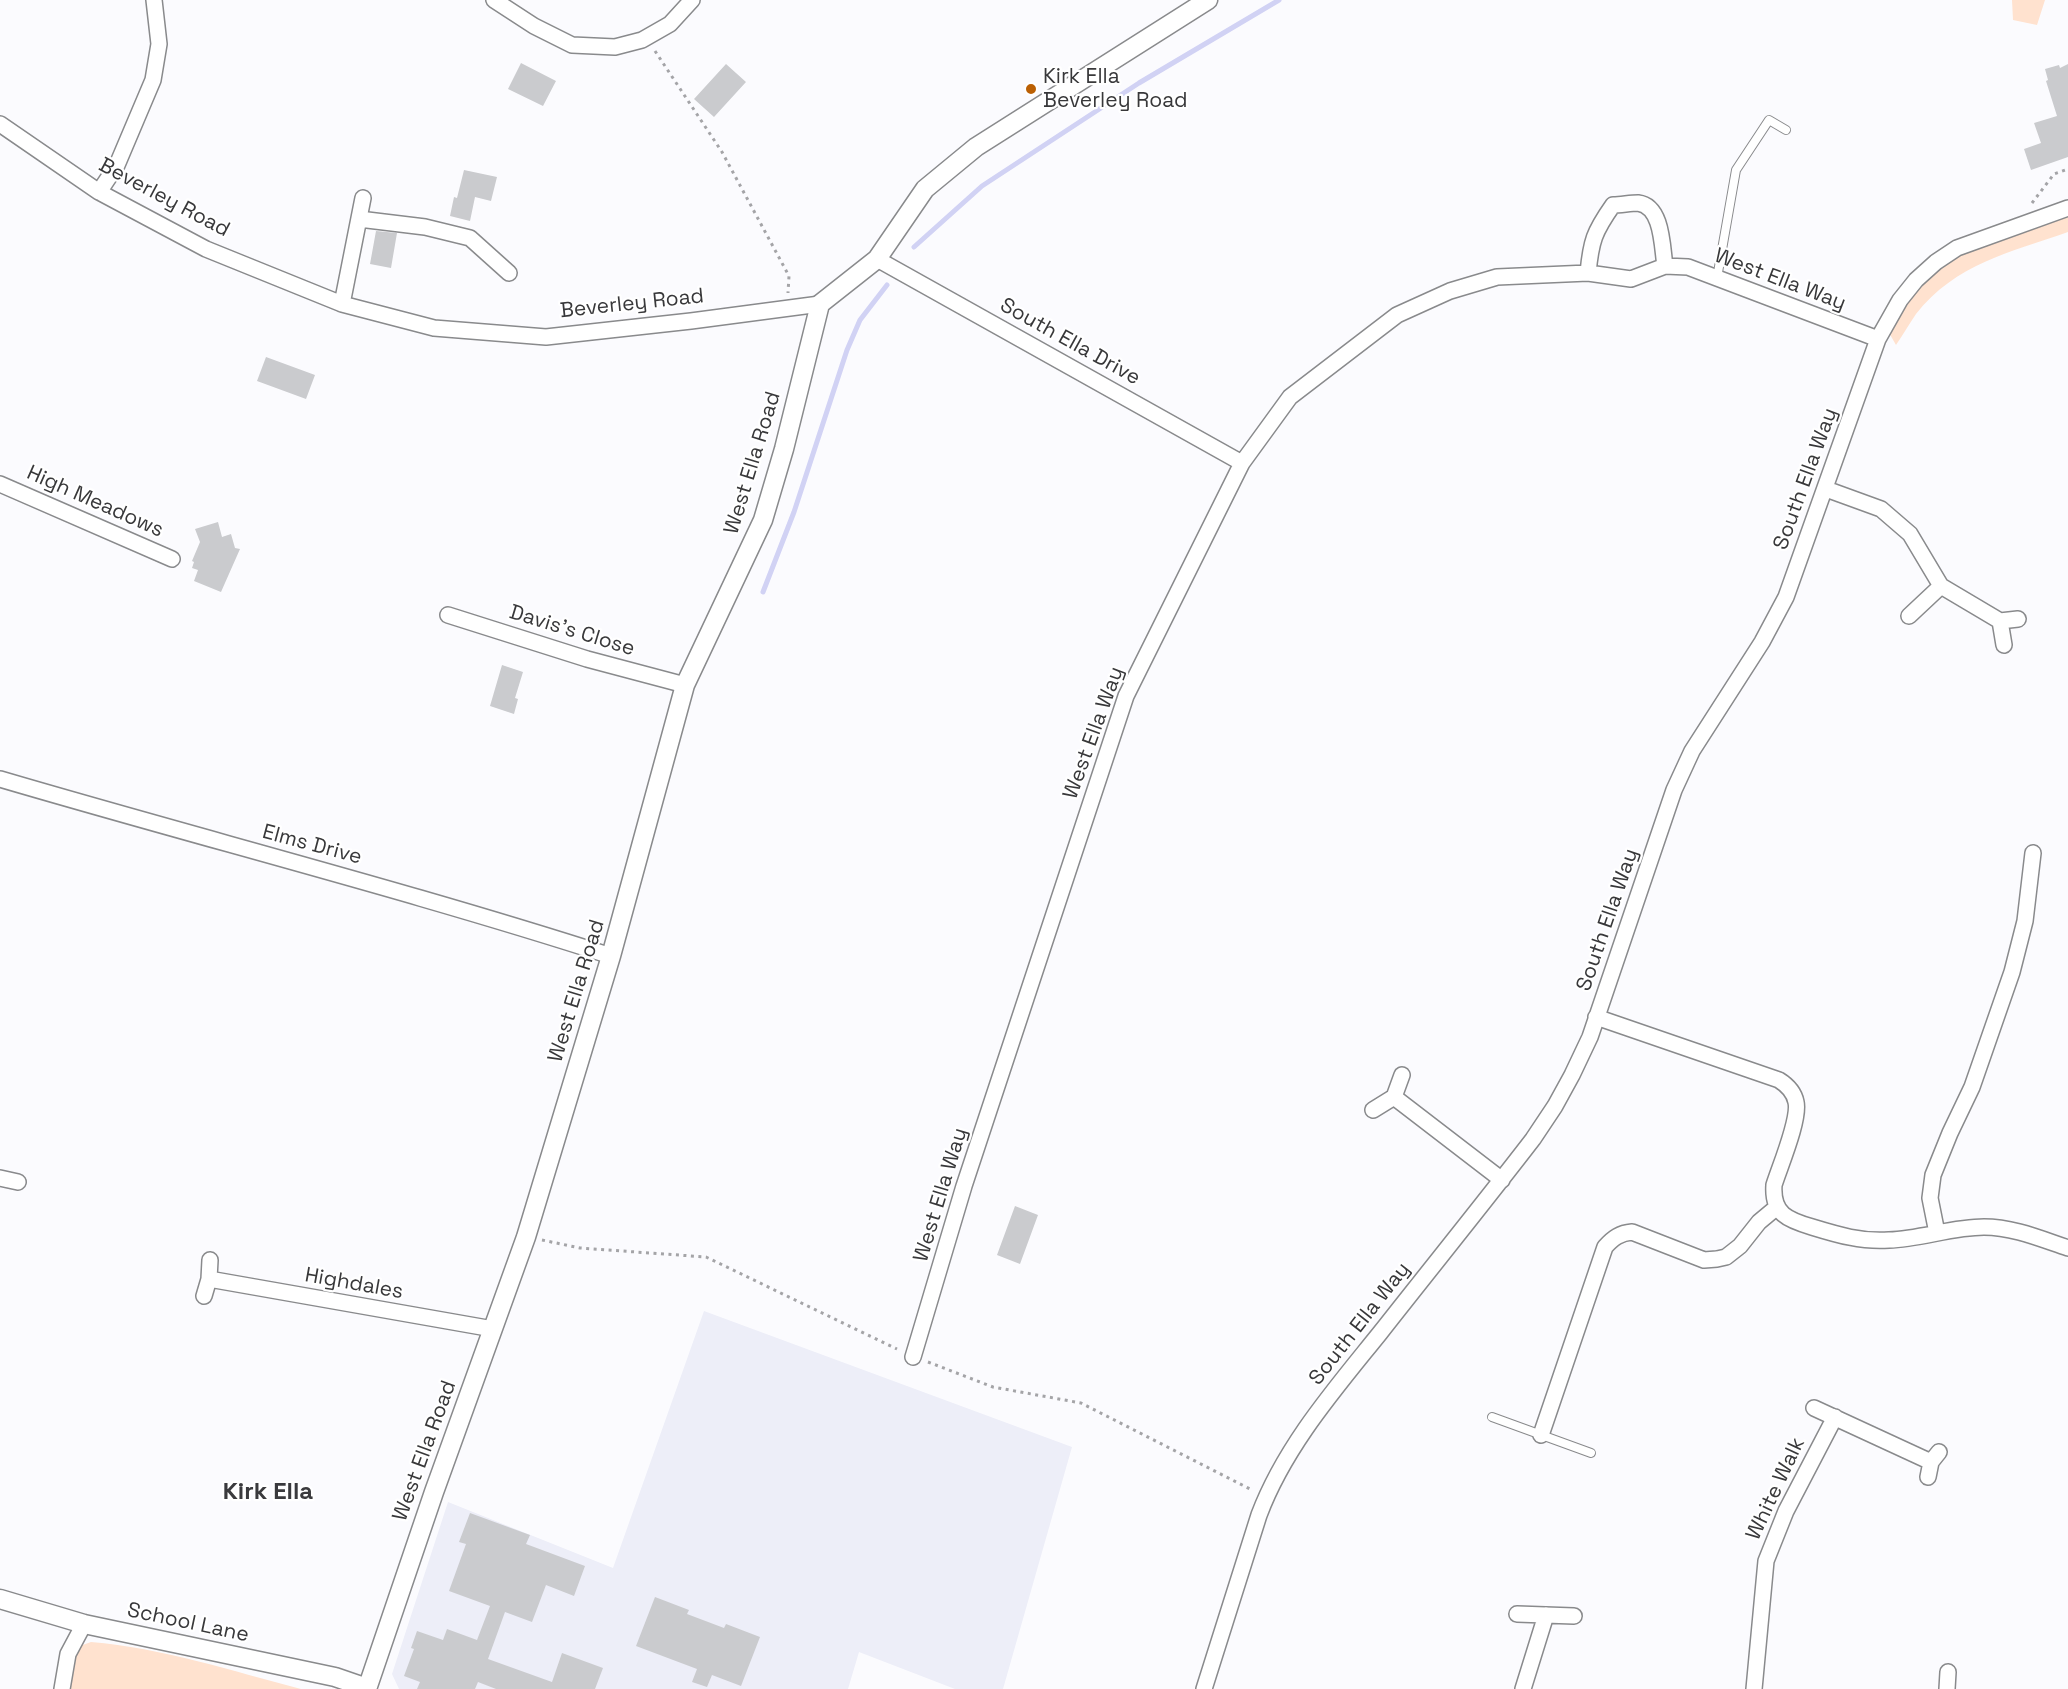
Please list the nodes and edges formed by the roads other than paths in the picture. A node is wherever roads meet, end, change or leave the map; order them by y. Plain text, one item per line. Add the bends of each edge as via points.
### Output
1 (154, 0) edge
2 (494, 0) edge
3 (692, 0) edge
4 (1208, 0) edge
5 (0, 124) edge
6 (1786, 130) dead end
7 (99, 192) junction
8 (363, 198) dead end
9 (2068, 208) edge
10 (359, 219) junction
11 (877, 259) junction
12 (1665, 266) junction
13 (509, 273) dead end
14 (1588, 273) junction
15 (1716, 279) junction
16 (342, 304) junction
17 (820, 304) junction
18 (1878, 339) junction
19 (1242, 463) junction
20 (0, 483) edge
21 (1826, 489) junction
22 (172, 559) dead end
23 (1941, 586) junction
24 (448, 615) dead end
25 (1909, 616) dead end
26 (2018, 619) dead end
27 (2000, 621) junction
28 (2004, 645) dead end
29 (685, 685) junction
30 (0, 779) edge
31 (2033, 853) dead end
32 (611, 956) junction
33 (1596, 1017) junction
34 (1402, 1075) dead end
35 (1394, 1097) junction
36 (1373, 1110) dead end
37 (0, 1178) edge
38 (1502, 1180) junction
39 (18, 1182) dead end
40 (1777, 1207) junction
41 (1937, 1233) junction
42 (2068, 1248) edge
43 (210, 1260) dead end
44 (209, 1278) junction
45 (204, 1296) dead end
46 (493, 1329) junction
47 (913, 1357) dead end
48 (1815, 1408) dead end
49 (1492, 1417) dead end
50 (1834, 1417) junction
51 (1541, 1435) junction
52 (1591, 1453) dead end
53 (1928, 1478) dead end
54 (0, 1599) edge
55 (1517, 1614) dead end
56 (1546, 1615) junction
57 (1574, 1616) dead end
58 (84, 1624) junction
59 (1947, 1672) dead end
60 (62, 1689) edge
61 (368, 1689) edge
62 (1204, 1689) edge
63 (1523, 1689) edge
64 (1754, 1689) edge
65 (1947, 1689) edge

1 - 7 street via 159,44 153,80 117,165
2 - 3 street via 572,45 615,47 670,24
4 - 11 street via 976,147 925,189
5 - 7 street, Beverley Road
6 - 15 lane via 1769,120 1736,170
7 - 16 street, Beverley Road via 206,249
8 - 10 street
9 - 18 street, South Ella Way via 1957,248 1936,262 1900,300
10 - 13 street via 425,226 470,238 491,266
10 - 16 street
11 - 17 street
11 - 19 street, South Ella Drive
12 - 14 street, West Ella Way via 1631,279
12 - 14 street via 1662,232 1651,210 1640,203 1613,205 1597,228
12 - 15 street, West Ella Way via 1688,267
14 - 19 street, West Ella Way via 1497,277 1450,291 1397,315 1290,397
15 - 18 street, West Ella Way
16 - 17 street, Beverley Road via 434,328 546,337
17 - 29 street, West Ella Road via 763,520
18 - 21 street, South Ella Way
19 - 47 street, West Ella Way via 1126,696 964,1186
20 - 22 street, High Meadows
21 - 23 street via 1881,509 1896,521 1910,534
21 - 33 street, South Ella Way via 1775,619 1692,751 1674,790
23 - 25 street
23 - 27 street
24 - 29 street, Davis's Close
26 - 27 street
27 - 28 street
29 - 32 street, West Ella Road
30 - 32 street, Elms Drive via 483,915
31 - 41 street via 2025,921 2012,972 1972,1087 1933,1175 1930,1198
32 - 46 street, West Ella Road via 526,1237
33 - 38 street, South Ella Way via 1555,1106
33 - 40 street via 1779,1080 1791,1089 1797,1109 1774,1185
34 - 35 street
35 - 36 street
35 - 38 street
37 - 39 street
38 - 62 street, South Ella Way via 1345,1377 1288,1456 1259,1515
40 - 41 street via 1791,1220 1856,1239 1890,1240
40 - 51 street via 1740,1246 1717,1259 1704,1260 1632,1232 1610,1241
41 - 42 street via 2000,1228
43 - 44 street
44 - 45 street
44 - 46 street, Highdales
46 - 61 street, West Ella Road
48 - 50 street
49 - 51 lane
50 - 53 street via 1935,1457
50 - 64 street, White Walk via 1786,1511 1766,1561
51 - 52 lane
54 - 58 street, School Lane
55 - 56 street
56 - 57 street
56 - 63 street
58 - 60 street via 68,1654
58 - 61 street, School Lane via 334,1677
59 - 65 street

